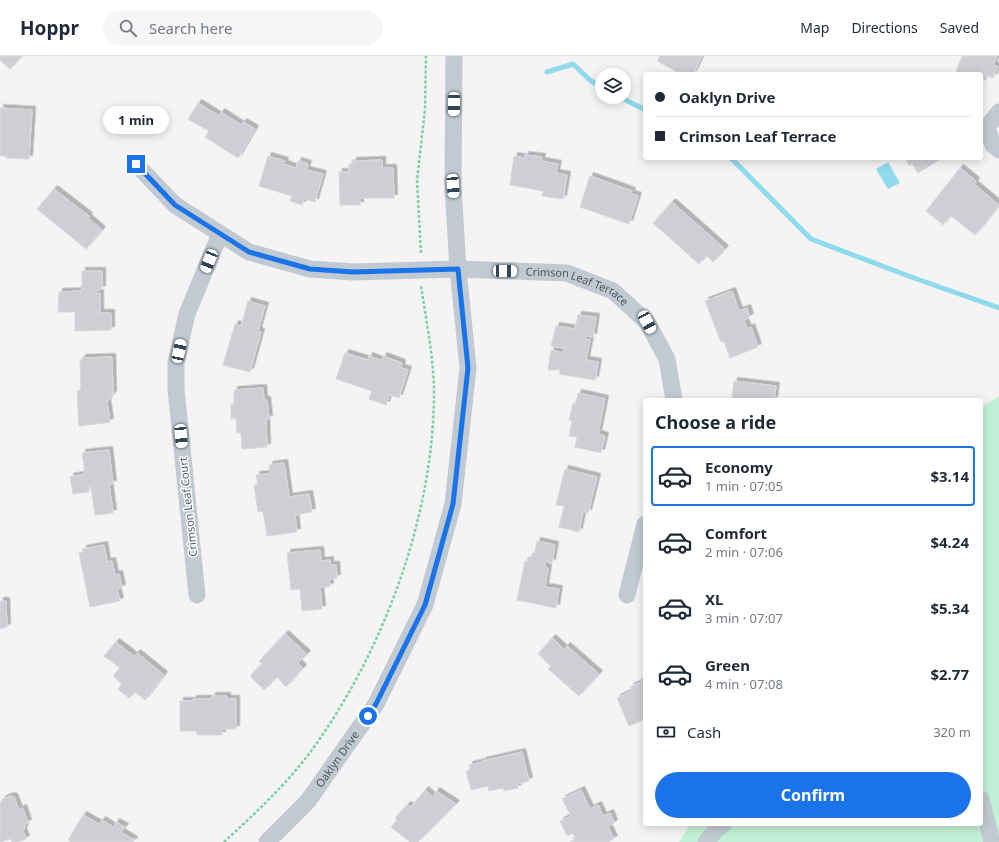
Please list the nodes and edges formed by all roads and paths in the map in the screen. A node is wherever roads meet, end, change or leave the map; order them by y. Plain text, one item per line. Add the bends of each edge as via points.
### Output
1 (426, 56) edge
2 (454, 56) edge
3 (999, 112) edge
4 (999, 150) edge
5 (136, 164) dead end
6 (220, 234) junction
7 (458, 269) junction
8 (421, 270) junction
9 (674, 398) edge
10 (643, 532) edge
11 (196, 595) dead end
12 (627, 595) dead end
13 (983, 807) edge
14 (721, 826) edge
15 (224, 842) edge
16 (267, 842) edge
17 (706, 842) edge
18 (992, 842) edge

1 - 8 path via 425,109 417,180
2 - 7 street, Oaklyn Drive via 453,186
3 - 4 street via 987,127 993,145
5 - 6 street, Crimson Leaf Terrace via 175,205
6 - 8 street, Crimson Leaf Terrace via 249,252 310,269 353,272
6 - 11 street, Crimson Leaf Court via 187,314 176,363 176,388
7 - 8 street, Crimson Leaf Terrace
7 - 9 street, Crimson Leaf Terrace via 567,273 613,290 647,322 667,359
7 - 16 street, Oaklyn Drive via 468,368 453,504 425,605 376,704 308,801
8 - 15 path via 434,387 432,425 415,532 398,587 348,695 318,741 281,787
10 - 12 street
13 - 18 street
14 - 17 street

